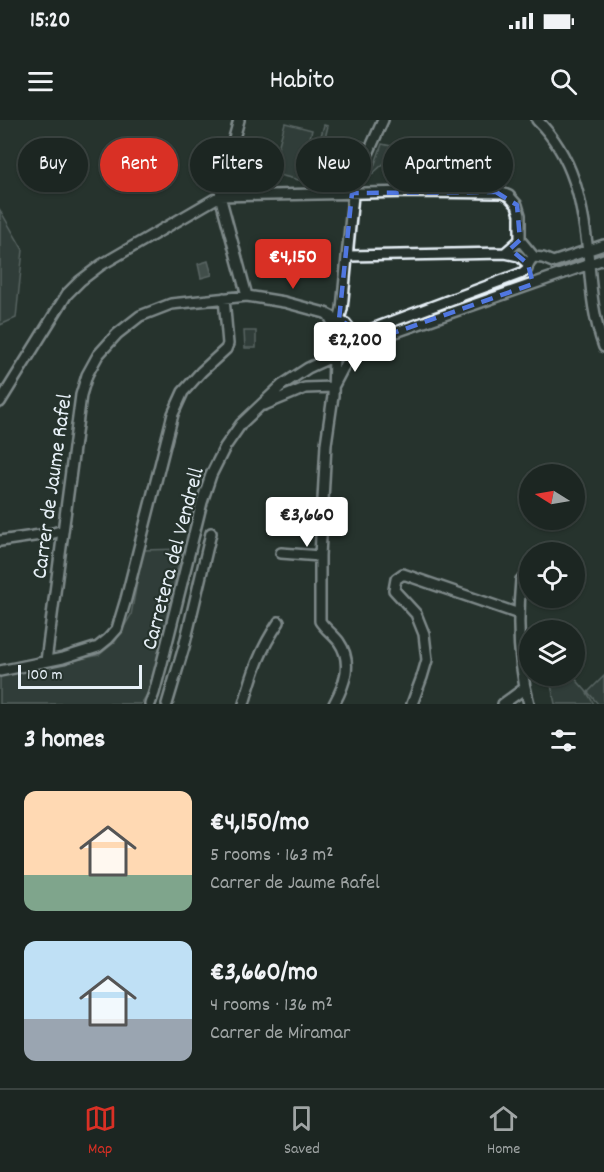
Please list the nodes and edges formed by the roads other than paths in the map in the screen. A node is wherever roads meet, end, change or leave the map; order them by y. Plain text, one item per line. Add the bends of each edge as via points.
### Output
1 (239, 120) edge
2 (383, 120) edge
3 (551, 120) edge
4 (540, 122) edge
5 (352, 193) junction
6 (220, 196) junction
7 (520, 240) junction
8 (604, 245) edge
9 (588, 251) junction
10 (505, 253) junction
11 (348, 256) junction
12 (604, 259) edge
13 (530, 263) junction
14 (588, 264) junction
15 (533, 284) junction
16 (247, 296) junction
17 (224, 298) junction
18 (334, 320) junction
19 (354, 334) junction
20 (356, 346) junction
21 (604, 347) edge
22 (334, 355) junction
23 (333, 387) junction
24 (0, 402) edge
25 (256, 408) junction
26 (63, 530) junction
27 (211, 533) dead end
28 (0, 541) edge
29 (281, 553) dead end
30 (320, 556) junction
31 (519, 608) edge
32 (519, 614) junction
33 (279, 622) dead end
34 (46, 661) junction
35 (0, 671) edge
36 (525, 688) junction
37 (150, 704) edge
38 (167, 704) edge
39 (244, 704) edge
40 (334, 704) edge
41 (412, 704) edge
42 (503, 704) edge
43 (529, 704) edge

1 - 6 street
2 - 5 street
3 - 4 street
4 - 9 street via 567,159
5 - 6 street
5 - 7 street via 502,194 517,205
5 - 11 street
6 - 16 street
6 - 24 street via 80,281 67,294
7 - 10 street
7 - 13 street
8 - 9 street
9 - 13 street via 553,262
9 - 14 street
10 - 11 street
10 - 13 street
11 - 18 street via 342,309
12 - 14 street, Carretera del Vendrell
13 - 15 street
13 - 19 street via 522,273
14 - 15 street, Carretera del Vendrell
14 - 21 street via 595,319
15 - 20 street, Carretera del Vendrell
16 - 17 street, Carrer de Jaume Rafel
16 - 18 street, Carrer de Jaume Rafel via 303,306
17 - 26 street, Carrer de Jaume Rafel via 171,304 140,316 98,355 81,395
17 - 34 street via 228,345 183,392 173,414 117,629 98,647
18 - 19 street via 346,324
18 - 22 street
19 - 20 street
20 - 22 street, Carretera del Vendrell
20 - 23 street
22 - 23 street
22 - 25 street, Carretera del Vendrell via 282,385
23 - 25 street via 305,388
23 - 30 street
25 - 37 street, Carretera del Vendrell via 230,439 211,475
26 - 28 street
26 - 34 street, Carrer de Jaume Rafel
27 - 38 street
29 - 30 street
30 - 40 street via 320,621 339,642 346,659 346,675
31 - 32 street
32 - 36 street
32 - 41 street via 403,574 396,579 394,590 416,615 424,634 427,660
33 - 39 street via 255,664
34 - 35 street
36 - 42 street
36 - 43 street

